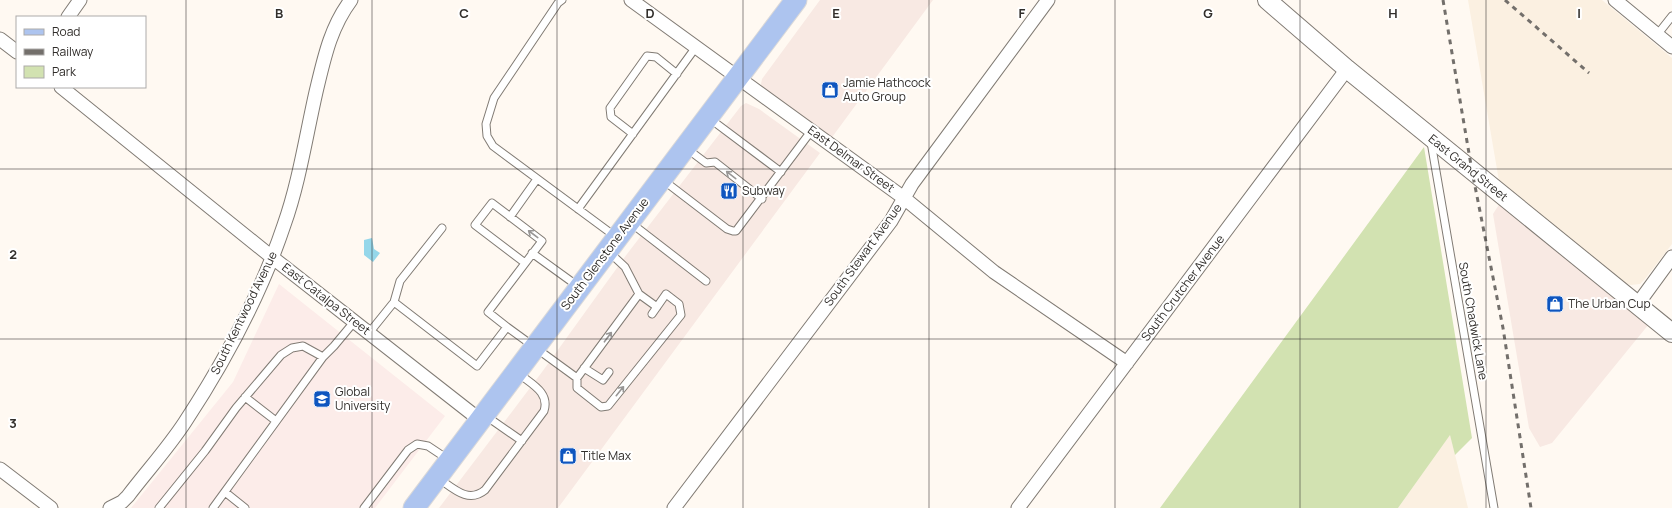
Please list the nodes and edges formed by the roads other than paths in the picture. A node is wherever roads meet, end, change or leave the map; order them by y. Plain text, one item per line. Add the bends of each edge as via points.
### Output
1 (80, 0) edge
2 (345, 0) edge
3 (351, 0) edge
4 (562, 0) edge
5 (631, 0) edge
6 (796, 0) edge
7 (1048, 0) edge
8 (1267, 0) edge
9 (1615, 0) edge
10 (69, 16) edge
11 (1672, 16) edge
12 (339, 18) junction
13 (1657, 35) junction
14 (0, 39) edge
15 (696, 47) junction
16 (1672, 47) edge
17 (16, 51) edge
18 (1347, 69) junction
19 (677, 74) junction
20 (738, 77) junction
21 (61, 88) edge
22 (708, 117) junction
23 (812, 130) junction
24 (633, 134) junction
25 (1431, 137) junction
26 (685, 148) junction
27 (781, 172) junction
28 (537, 179) junction
29 (662, 179) junction
30 (904, 198) junction
31 (762, 199) junction
32 (578, 209) junction
33 (510, 216) junction
34 (629, 222) junction
35 (442, 228) dead end
36 (612, 244) junction
37 (532, 253) junction
38 (1672, 257) edge
39 (272, 258) junction
40 (525, 263) junction
41 (706, 280) dead end
42 (580, 288) junction
43 (639, 294) junction
44 (394, 302) junction
45 (1637, 304) junction
46 (657, 306) junction
47 (652, 314) dead end
48 (354, 322) junction
49 (507, 327) junction
50 (369, 333) junction
51 (1672, 333) edge
52 (535, 347) junction
53 (323, 357) junction
54 (1127, 363) junction
55 (584, 368) junction
56 (516, 372) junction
57 (609, 372) dead end
58 (577, 378) junction
59 (245, 397) junction
60 (482, 417) junction
61 (276, 421) junction
62 (522, 441) junction
63 (450, 461) junction
64 (0, 469) edge
65 (437, 477) junction
66 (225, 492) junction
67 (51, 508) edge
68 (110, 508) edge
69 (159, 508) edge
70 (213, 508) edge
71 (245, 508) edge
72 (364, 508) edge
73 (414, 508) edge
74 (674, 508) edge
75 (1018, 508) edge
76 (1494, 508) edge

1 - 10 street
2 - 12 street, South Kentwood Avenue
3 - 12 street, South Kentwood Avenue
4 - 28 lane via 494,98 486,124 487,136 493,146
5 - 15 street, East Delmar Street
6 - 20 main road, South Glenstone Avenue
7 - 30 street, South Stewart Avenue
8 - 18 main road, East Grand Street
9 - 13 street
11 - 13 lane
12 - 39 street, South Kentwood Avenue via 326,49 290,208
13 - 16 street
14 - 17 street
15 - 19 lane
15 - 20 street, East Delmar Street
18 - 25 main road, East Grand Street
18 - 54 street, South Crutcher Avenue
19 - 24 lane
19 - 24 lane via 656,57 647,56 610,108 612,118
20 - 22 main road, South Glenstone Avenue
20 - 23 street, East Delmar Street
21 - 39 street, East Catalpa Street
22 - 26 main road, South Glenstone Avenue
22 - 27 lane
23 - 27 lane
23 - 30 street, East Delmar Street
24 - 32 lane
25 - 45 main road, East Grand Street
25 - 76 lane, South Chadwick Lane
26 - 29 main road, South Glenstone Avenue
31 -> 26 lane via 714,162 706,163
27 - 31 lane
28 - 32 lane
28 - 33 lane
29 - 31 lane via 733,231 741,227
29 - 34 main road, South Glenstone Avenue
30 - 54 street, East Delmar Street via 994,272
30 - 74 street, South Stewart Avenue via 891,221
32 - 36 lane
37 -> 33 lane via 542,241
33 - 40 lane via 492,203 475,225
34 - 36 main road, South Glenstone Avenue
34 - 41 lane
35 - 44 lane via 400,281
36 - 42 main road, South Glenstone Avenue
36 - 43 lane
37 - 40 lane
37 - 42 lane
38 - 45 street
39 - 48 street, East Catalpa Street
39 - 68 street, South Kentwood Avenue via 222,360 184,423 128,496
40 - 49 lane via 488,312
42 - 52 main road, South Glenstone Avenue
43 - 46 lane
55 -> 43 lane
44 - 49 lane via 477,366
44 - 50 lane
45 - 51 main road, East Grand Street
46 - 47 lane
58 -> 46 lane via 577,388 601,406 608,406 681,315 679,304 666,294
48 - 50 street, East Catalpa Street
48 - 53 lane
49 - 52 lane
50 - 60 street, East Catalpa Street
52 - 56 main road, South Glenstone Avenue
52 - 58 lane
53 - 59 lane via 303,346 292,348 281,355
53 - 61 lane
54 - 75 street, South Crutcher Avenue
55 - 57 lane via 602,380
55 - 58 lane
56 - 60 main road, South Glenstone Avenue
56 - 62 lane via 538,389 547,403
59 - 61 lane
59 - 69 lane
60 - 62 lane
60 - 63 main road, South Glenstone Avenue
61 - 66 lane
62 - 65 lane via 478,496 460,493
63 - 65 main road, South Glenstone Avenue
63 - 72 lane via 428,446 417,444 408,450
64 - 67 street
65 - 73 main road, South Glenstone Avenue
66 - 70 lane
66 - 71 lane

